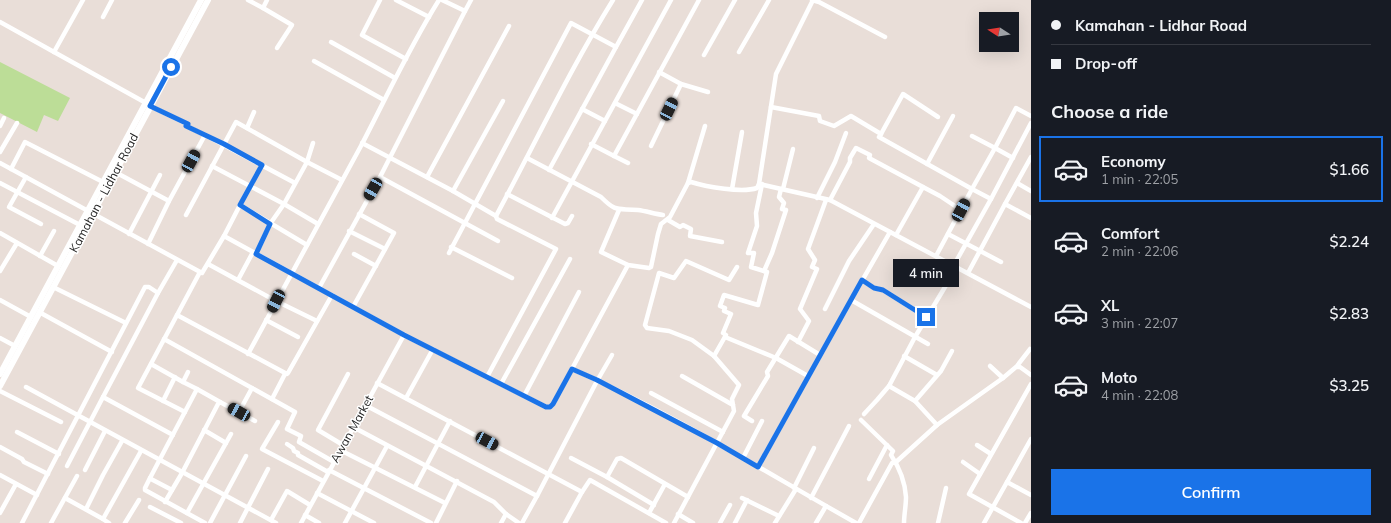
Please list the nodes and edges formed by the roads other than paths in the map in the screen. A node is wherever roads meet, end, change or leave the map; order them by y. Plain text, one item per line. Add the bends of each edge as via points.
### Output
1 (83, 0) edge
2 (112, 0) edge
3 (201, 0) edge
4 (208, 0) edge
5 (248, 0) edge
6 (267, 0) edge
7 (380, 0) edge
8 (396, 0) edge
9 (439, 0) edge
10 (442, 0) edge
11 (471, 0) edge
12 (613, 0) edge
13 (642, 0) edge
14 (672, 0) edge
15 (699, 0) edge
16 (735, 0) edge
17 (769, 0) edge
18 (812, 0) edge
19 (263, 8) junction
20 (466, 11) junction
21 (103, 17) dead end
22 (428, 17) junction
23 (0, 22) edge
24 (509, 26) dead end
25 (592, 34) junction
26 (886, 37) dead end
27 (331, 42) dead end
28 (616, 47) junction
29 (277, 48) dead end
30 (54, 52) junction
31 (740, 52) dead end
32 (704, 55) dead end
33 (406, 59) junction
34 (314, 61) dead end
35 (660, 72) junction
36 (395, 78) junction
37 (681, 84) junction
38 (708, 92) dead end
39 (384, 100) junction
40 (503, 100) dead end
41 (615, 103) junction
42 (148, 105) junction
43 (771, 107) junction
44 (582, 109) junction
45 (254, 112) dead end
46 (637, 114) junction
47 (953, 116) dead end
48 (1031, 116) edge
49 (938, 117) dead end
50 (4, 118) dead end
51 (605, 121) junction
52 (17, 123) dead end
53 (1031, 123) edge
54 (0, 126) edge
55 (705, 126) dead end
56 (247, 128) junction
57 (742, 132) dead end
58 (846, 133) dead end
59 (881, 134) junction
60 (205, 135) junction
61 (972, 136) dead end
62 (313, 143) dead end
63 (362, 143) junction
64 (224, 144) junction
65 (591, 144) junction
66 (651, 146) dead end
67 (995, 148) junction
68 (793, 149) dead end
69 (0, 152) edge
70 (614, 156) junction
71 (390, 158) junction
72 (527, 158) junction
73 (1013, 158) junction
74 (1030, 160) edge
75 (307, 162) junction
76 (0, 163) edge
77 (628, 163) dead end
78 (927, 164) junction
79 (262, 165) junction
80 (212, 166) junction
81 (11, 169) junction
82 (550, 170) junction
83 (115, 172) junction
84 (160, 175) dead end
85 (26, 177) junction
86 (380, 177) junction
87 (427, 177) junction
88 (342, 180) junction
89 (571, 181) junction
90 (103, 182) junction
91 (0, 183) edge
92 (295, 183) junction
93 (688, 183) junction
94 (1017, 183) junction
95 (760, 184) junction
96 (250, 186) junction
97 (923, 187) junction
98 (732, 189) junction
99 (782, 189) junction
100 (972, 189) junction
101 (17, 191) junction
102 (151, 191) junction
103 (453, 191) junction
104 (1031, 191) edge
105 (507, 194) junction
106 (817, 198) junction
107 (991, 199) junction
108 (169, 200) junction
109 (828, 200) junction
110 (475, 203) junction
111 (284, 204) junction
112 (1005, 204) junction
113 (240, 205) junction
114 (619, 210) junction
115 (961, 210) junction
116 (90, 212) junction
117 (359, 214) junction
118 (186, 215) dead end
119 (663, 215) dead end
120 (496, 216) junction
121 (572, 216) dead end
122 (552, 218) junction
123 (1031, 218) edge
124 (668, 220) junction
125 (464, 223) junction
126 (41, 224) dead end
127 (270, 224) junction
128 (318, 224) junction
129 (874, 224) junction
130 (80, 225) junction
131 (54, 231) dead end
132 (349, 232) junction
133 (890, 232) junction
134 (0, 233) edge
135 (129, 234) junction
136 (948, 234) junction
137 (896, 235) junction
138 (224, 236) junction
139 (498, 241) dead end
140 (722, 242) dead end
141 (16, 243) junction
142 (148, 244) junction
143 (966, 244) junction
144 (307, 245) junction
145 (451, 247) junction
146 (385, 249) junction
147 (980, 251) junction
148 (254, 253) junction
149 (448, 253) dead end
150 (354, 254) dead end
151 (40, 256) junction
152 (936, 256) junction
153 (570, 259) dead end
154 (177, 260) junction
155 (1001, 262) dead end
156 (208, 264) junction
157 (628, 265) junction
158 (58, 266) junction
159 (376, 266) junction
160 (955, 266) junction
161 (737, 267) dead end
162 (649, 268) junction
163 (0, 271) edge
164 (200, 272) junction
165 (764, 272) junction
166 (292, 273) junction
167 (659, 273) junction
168 (968, 273) junction
169 (512, 278) dead end
170 (238, 280) junction
171 (862, 280) junction
172 (53, 287) junction
173 (319, 288) junction
174 (158, 292) junction
175 (579, 292) dead end
176 (332, 295) junction
177 (0, 300) edge
178 (851, 300) junction
179 (276, 301) junction
180 (1031, 306) edge
181 (353, 307) junction
182 (825, 309) dead end
183 (39, 312) junction
184 (177, 315) junction
185 (31, 317) junction
186 (926, 317) junction
187 (266, 320) junction
188 (318, 320) junction
189 (126, 323) junction
190 (404, 335) junction
191 (298, 337) dead end
192 (915, 337) junction
193 (0, 338) edge
194 (725, 338) junction
195 (164, 339) junction
196 (798, 342) junction
197 (928, 344) dead end
198 (15, 346) junction
199 (433, 349) junction
200 (1030, 349) dead end
201 (952, 351) dead end
202 (112, 352) junction
203 (248, 354) junction
204 (612, 355) dead end
205 (820, 355) junction
206 (714, 356) junction
207 (904, 356) junction
208 (776, 358) junction
209 (151, 364) junction
210 (990, 366) dead end
211 (1017, 366) junction
212 (572, 369) junction
213 (188, 372) dead end
214 (0, 373) edge
215 (285, 374) junction
216 (348, 374) dead end
217 (937, 375) junction
218 (1031, 375) edge
219 (682, 376) dead end
220 (808, 376) junction
221 (175, 377) junction
222 (487, 377) junction
223 (1003, 378) junction
224 (597, 380) junction
225 (183, 382) junction
226 (377, 383) junction
227 (501, 384) junction
228 (1031, 384) edge
229 (0, 386) edge
230 (889, 386) junction
231 (26, 387) dead end
232 (252, 388) junction
233 (197, 389) junction
234 (0, 391) edge
235 (651, 393) dead end
236 (524, 396) junction
237 (103, 397) junction
238 (406, 398) junction
239 (272, 399) junction
240 (163, 401) junction
241 (915, 401) junction
242 (220, 402) junction
243 (365, 405) junction
244 (733, 405) junction
245 (185, 412) junction
246 (239, 412) junction
247 (864, 414) dead end
248 (79, 417) junction
249 (861, 420) dead end
250 (255, 421) dead end
251 (450, 421) junction
252 (752, 421) dead end
253 (762, 421) dead end
254 (61, 422) dead end
255 (278, 422) dead end
256 (90, 423) junction
257 (937, 425) junction
258 (849, 426) dead end
259 (352, 427) junction
260 (204, 430) junction
261 (105, 431) junction
262 (17, 432) dead end
263 (723, 432) junction
264 (231, 434) dead end
265 (173, 435) junction
266 (1031, 439) edge
267 (122, 441) junction
268 (226, 443) junction
269 (438, 443) junction
270 (717, 443) junction
271 (286, 444) dead end
272 (887, 445) junction
273 (977, 445) dead end
274 (387, 446) junction
275 (0, 447) edge
276 (342, 447) junction
277 (814, 448) dead end
278 (141, 451) junction
279 (59, 454) junction
280 (991, 454) junction
281 (246, 456) dead end
282 (571, 458) dead end
283 (743, 458) junction
284 (159, 461) junction
285 (334, 462) junction
286 (896, 462) junction
287 (963, 462) dead end
288 (426, 465) junction
289 (67, 466) dead end
290 (758, 467) junction
291 (375, 468) junction
292 (268, 469) dead end
293 (85, 470) dead end
294 (329, 471) junction
295 (182, 473) junction
296 (48, 474) junction
297 (549, 474) junction
298 (980, 474) junction
299 (0, 475) edge
300 (77, 476) dead end
301 (607, 477) junction
302 (150, 478) junction
303 (869, 479) dead end
304 (323, 481) junction
305 (457, 481) junction
306 (1007, 482) junction
307 (16, 484) junction
308 (202, 484) junction
309 (666, 484) junction
310 (414, 487) junction
311 (946, 488) dead end
312 (364, 489) junction
313 (795, 489) junction
314 (172, 490) junction
315 (582, 492) junction
316 (317, 493) junction
317 (37, 495) junction
318 (1031, 495) edge
319 (225, 496) junction
320 (537, 496) junction
321 (688, 497) junction
322 (65, 498) junction
323 (742, 498) dead end
324 (811, 498) junction
325 (139, 500) dead end
326 (748, 500) junction
327 (166, 502) junction
328 (445, 503) junction
329 (310, 505) junction
330 (654, 505) junction
331 (730, 505) dead end
332 (826, 506) junction
333 (150, 507) dead end
334 (993, 507) junction
335 (248, 508) junction
336 (86, 510) junction
337 (351, 512) junction
338 (0, 513) edge
339 (187, 513) junction
340 (649, 513) junction
341 (1031, 513) edge
342 (506, 514) junction
343 (678, 514) junction
344 (305, 515) junction
345 (779, 516) junction
346 (103, 519) junction
347 (271, 520) junction
348 (22, 523) edge
349 (51, 523) edge
350 (109, 523) edge
351 (125, 523) edge
352 (181, 523) edge
353 (205, 523) edge
354 (210, 523) edge
355 (240, 523) edge
356 (276, 523) edge
357 (301, 523) edge
358 (319, 523) edge
359 (345, 523) edge
360 (374, 523) edge
361 (431, 523) edge
362 (436, 523) edge
363 (501, 523) edge
364 (521, 523) edge
365 (565, 523) edge
366 (666, 523) edge
367 (674, 523) edge
368 (693, 523) edge
369 (720, 523) edge
370 (735, 523) edge
371 (775, 523) edge
372 (816, 523) edge
373 (856, 523) edge
374 (859, 523) edge
375 (904, 523) edge
376 (938, 523) edge
377 (984, 523) edge
378 (1021, 523) edge
379 (1025, 523) edge

1 - 30 street
2 - 21 street
3 - 42 main road, Kamahan - Lidhar Road
4 - 42 main road, Kamahan - Lidhar Road
5 - 19 street
6 - 19 street
7 - 33 street via 362,35
8 - 22 street
9 - 22 street
10 - 20 street
11 - 20 street
12 - 25 street
13 - 28 street
14 - 41 street
15 - 35 street
16 - 32 street
17 - 31 street
18 - 26 street
18 - 43 street via 776,74
19 - 29 street via 292,25
20 - 71 street
22 - 33 street
23 - 30 street
24 - 87 street
25 - 28 street
25 - 72 street
25 - 110 street via 571,23
27 - 36 street
28 - 44 street
30 - 42 street
33 - 36 street
34 - 39 street
35 - 37 street
35 - 46 street
36 - 39 street
37 - 38 street
37 - 66 street
39 - 63 street
40 - 103 street
41 - 46 street
41 - 51 street
42 - 60 street
42 - 83 main road, Kamahan - Lidhar Road
42 - 90 main road, Kamahan - Lidhar Road
43 - 59 street via 819,116 820,120 834,126 851,116
43 - 95 street
44 - 51 street
44 - 82 street
45 - 56 street
46 - 70 street
47 - 78 street
48 - 67 street via 1016,108
49 - 59 street via 903,94
50 - 54 street
51 - 65 street
52 - 69 street
53 - 73 street
55 - 93 street
56 - 64 street via 236,122
56 - 75 street
57 - 98 street
58 - 106 street
59 - 78 street via 879,137
60 - 64 street
60 - 108 street
61 - 67 street
62 - 75 street
63 - 71 street
63 - 88 street
64 - 79 street
64 - 80 street
65 - 70 street
65 - 89 street
67 - 73 street
67 - 100 street
68 - 99 street
70 - 77 street
71 - 86 street
71 - 87 street
72 - 82 street
72 - 105 street
73 - 107 street
74 - 94 street
75 - 88 street
75 - 92 street
76 - 81 street
78 - 100 street
79 - 92 street
79 - 96 street
80 - 96 street
80 - 118 street
81 - 85 street
81 - 90 street via 25,142
82 - 89 street
83 - 102 street
83 - 116 main road, Kamahan - Lidhar Road
84 - 102 street
85 - 101 street
85 - 116 street
86 - 117 street
86 - 125 street
87 - 103 street
88 - 128 street
89 - 114 street
89 - 122 street
90 - 116 main road, Kamahan - Lidhar Road
91 - 101 street
92 - 111 street
93 - 98 street
93 - 124 street
94 - 104 street
94 - 112 street
95 - 98 street via 752,189
95 - 99 street
95 - 165 street via 757,226 748,253 754,254 751,267
96 - 111 street
96 - 113 street
97 - 109 street via 869,158 870,155 856,148
97 - 115 street
97 - 137 street
99 - 106 street
99 - 165 street via 779,197 784,203 782,209 786,210
100 - 107 street
100 - 115 street
101 - 126 street via 8,207
101 - 130 street
102 - 108 street
102 - 135 street
103 - 110 street
105 - 120 street
105 - 122 street
106 - 109 street
107 - 143 street
108 - 142 street
109 - 129 street
109 - 196 street via 808,249 815,260 812,267 817,269 800,309 809,321
110 - 120 street
110 - 125 street
111 - 127 street
111 - 128 street
112 - 123 street
112 - 147 street
113 - 127 street
113 - 138 street
114 - 119 street via 638,210
114 - 157 street via 601,252
115 - 136 street
116 - 130 main road, Kamahan - Lidhar Road
116 - 135 street
116 - 172 main road, Kamahan - Lidhar Road
117 - 132 street
117 - 146 street via 394,233
120 - 222 street via 556,249
121 - 122 street via 567,224
124 - 140 street via 691,229 690,236
124 - 162 street via 662,224 658,234
125 - 139 street
125 - 145 street
127 - 144 street
127 - 148 street
128 - 144 street
129 - 133 street
129 - 182 street via 849,261
130 - 158 main road, Kamahan - Lidhar Road
131 - 151 street
132 - 146 street
132 - 173 street
133 - 137 street
133 - 171 street
134 - 141 street
135 - 142 street
136 - 143 street
136 - 152 street
137 - 152 street
138 - 148 street
138 - 156 street
141 - 151 street
141 - 163 street
142 - 154 street
143 - 147 street
143 - 160 street
144 - 166 street
145 - 149 street
145 - 169 street
146 - 159 street
147 - 155 street
147 - 168 street
148 - 166 street
148 - 170 street
150 - 159 street
151 - 158 street
152 - 160 street
153 - 227 street
154 - 164 street
154 - 174 street
156 - 164 street via 203,273
156 - 170 street
157 - 162 street
157 - 212 street
158 - 185 main road, Kamahan - Lidhar Road
159 - 181 street
160 - 168 street
160 - 186 street
161 - 167 street via 729,280 686,261 674,278
162 - 167 street
164 - 184 street
165 - 194 street via 767,272 758,305 724,295 720,306 731,314 722,333
166 - 173 street
166 - 179 street
167 - 206 street via 645,327 669,331 692,340
168 - 180 street
170 - 179 street
171 - 178 street
171 - 186 street
172 - 183 main road, Kamahan - Lidhar Road
172 - 189 street
173 - 176 street
174 - 189 street via 145,287
174 - 237 street
175 - 236 street
176 - 181 street
176 - 188 street
177 - 185 street
178 - 192 street
178 - 205 street
179 - 187 street
179 - 188 street
181 - 190 street
183 - 202 street
183 - 229 main road, Kamahan - Lidhar Road
184 - 195 street
184 - 203 street
185 - 198 main road, Kamahan - Lidhar Road
186 - 192 street
187 - 191 street
187 - 203 street
188 - 215 street via 288,373
189 - 202 street
190 - 199 street
190 - 226 street, Awan Market
192 - 197 street
192 - 207 street
193 - 198 street
194 - 206 street
194 - 208 street
195 - 209 street
195 - 232 street
196 - 205 street
196 - 208 street via 789,336
198 - 214 main road, Kamahan - Lidhar Road
199 - 222 street
199 - 238 street
200 - 211 street
201 - 217 street
202 - 248 street
203 - 215 street
204 - 224 street
205 - 220 street
206 - 244 street via 739,385 732,399
207 - 217 street
207 - 230 street
208 - 220 street
208 - 252 street via 744,416
209 - 221 street
209 - 240 street via 138,388
210 - 223 street
211 - 218 street
211 - 223 street
212 - 224 street
212 - 236 street via 550,407
213 - 225 street
215 - 239 street
216 - 276 street via 318,430
217 - 241 street
219 - 244 street
220 - 290 street
221 - 225 street
221 - 240 street
222 - 227 street
223 - 257 street
224 - 270 street
224 - 297 street
225 - 233 street
226 - 238 street
226 - 243 street, Awan Market
227 - 236 street
228 - 280 street
230 - 241 street
230 - 247 street
231 - 248 street
232 - 239 street
232 - 246 street
233 - 242 street
233 - 245 street
234 - 254 street
235 - 263 street
237 - 256 street
237 - 265 street
238 - 251 street
239 - 285 street via 295,412 286,429 301,436 299,442
240 - 245 street
241 - 257 street
242 - 246 street
242 - 260 street
243 - 259 street, Awan Market
243 - 269 street
244 - 263 street via 734,411
245 - 265 street
246 - 250 street
248 - 256 street
248 - 279 street
249 - 272 street
251 - 269 street
251 - 297 street
253 - 283 street
255 - 304 street via 262,449
256 - 261 street
256 - 289 street
257 - 286 street
258 - 324 street
259 - 274 street
259 - 276 street, Awan Market
260 - 268 street
260 - 295 street
261 - 267 street
261 - 293 street
262 - 279 street
263 - 270 street
264 - 268 street
265 - 284 street
266 - 306 street
267 - 278 street
267 - 336 street
268 - 308 street
269 - 288 street
269 - 320 street
270 - 283 street
270 - 321 street
271 - 294 street via 298,455
272 - 286 street via 893,451 891,454
272 - 303 street
273 - 280 street
274 - 288 street
274 - 291 street
275 - 296 street
276 - 285 street, Awan Market
276 - 291 street
277 - 313 street
278 - 284 street
278 - 346 street
279 - 296 street
280 - 298 street
281 - 319 street
282 - 301 street
283 - 290 street
284 - 295 street
284 - 302 street
285 - 294 street, Awan Market
286 - 374 street via 892,464
286 - 375 street via 906,498
287 - 298 street
288 - 305 street
288 - 310 street
290 - 313 street
291 - 310 street
291 - 312 street
292 - 335 street
294 - 304 street, Awan Market
294 - 312 street
295 - 308 street
295 - 314 street
296 - 317 street
297 - 315 street
297 - 320 street
298 - 334 street via 969,494
299 - 307 street
300 - 322 street
301 - 309 street via 617,458 621,458
301 - 330 street
302 - 314 street
302 - 327 street via 145,490
304 - 316 street, Awan Market
305 - 328 street
305 - 342 street via 494,502
306 - 318 street
306 - 334 street
307 - 317 street
307 - 338 street
308 - 319 street
308 - 339 street
309 - 321 street
309 - 330 street
310 - 328 street
311 - 376 street
312 - 337 street
312 - 361 street
313 - 324 street
313 - 345 street
314 - 327 street
315 - 340 street via 590,480
315 - 365 street
316 - 329 street, Awan Market
316 - 337 street
317 - 348 street
319 - 335 street
319 - 354 street
320 - 364 street
321 - 343 street
322 - 336 street
322 - 349 street
323 - 326 street
324 - 332 street
325 - 351 street
326 - 345 street
326 - 370 street
327 - 339 street
328 - 362 street
329 - 344 street, Awan Market
329 - 347 street via 287,491
330 - 340 street
331 - 369 street
332 - 372 street
332 - 373 street
333 - 352 street
334 - 377 street
334 - 378 street
335 - 347 street
335 - 355 street
336 - 346 street
337 - 359 street
337 - 360 street
339 - 353 street
340 - 366 street
341 - 379 street
342 - 363 street
342 - 364 street
343 - 367 street
343 - 368 street
344 - 357 street, Awan Market
344 - 358 street
345 - 371 street
346 - 350 street
347 - 356 street

